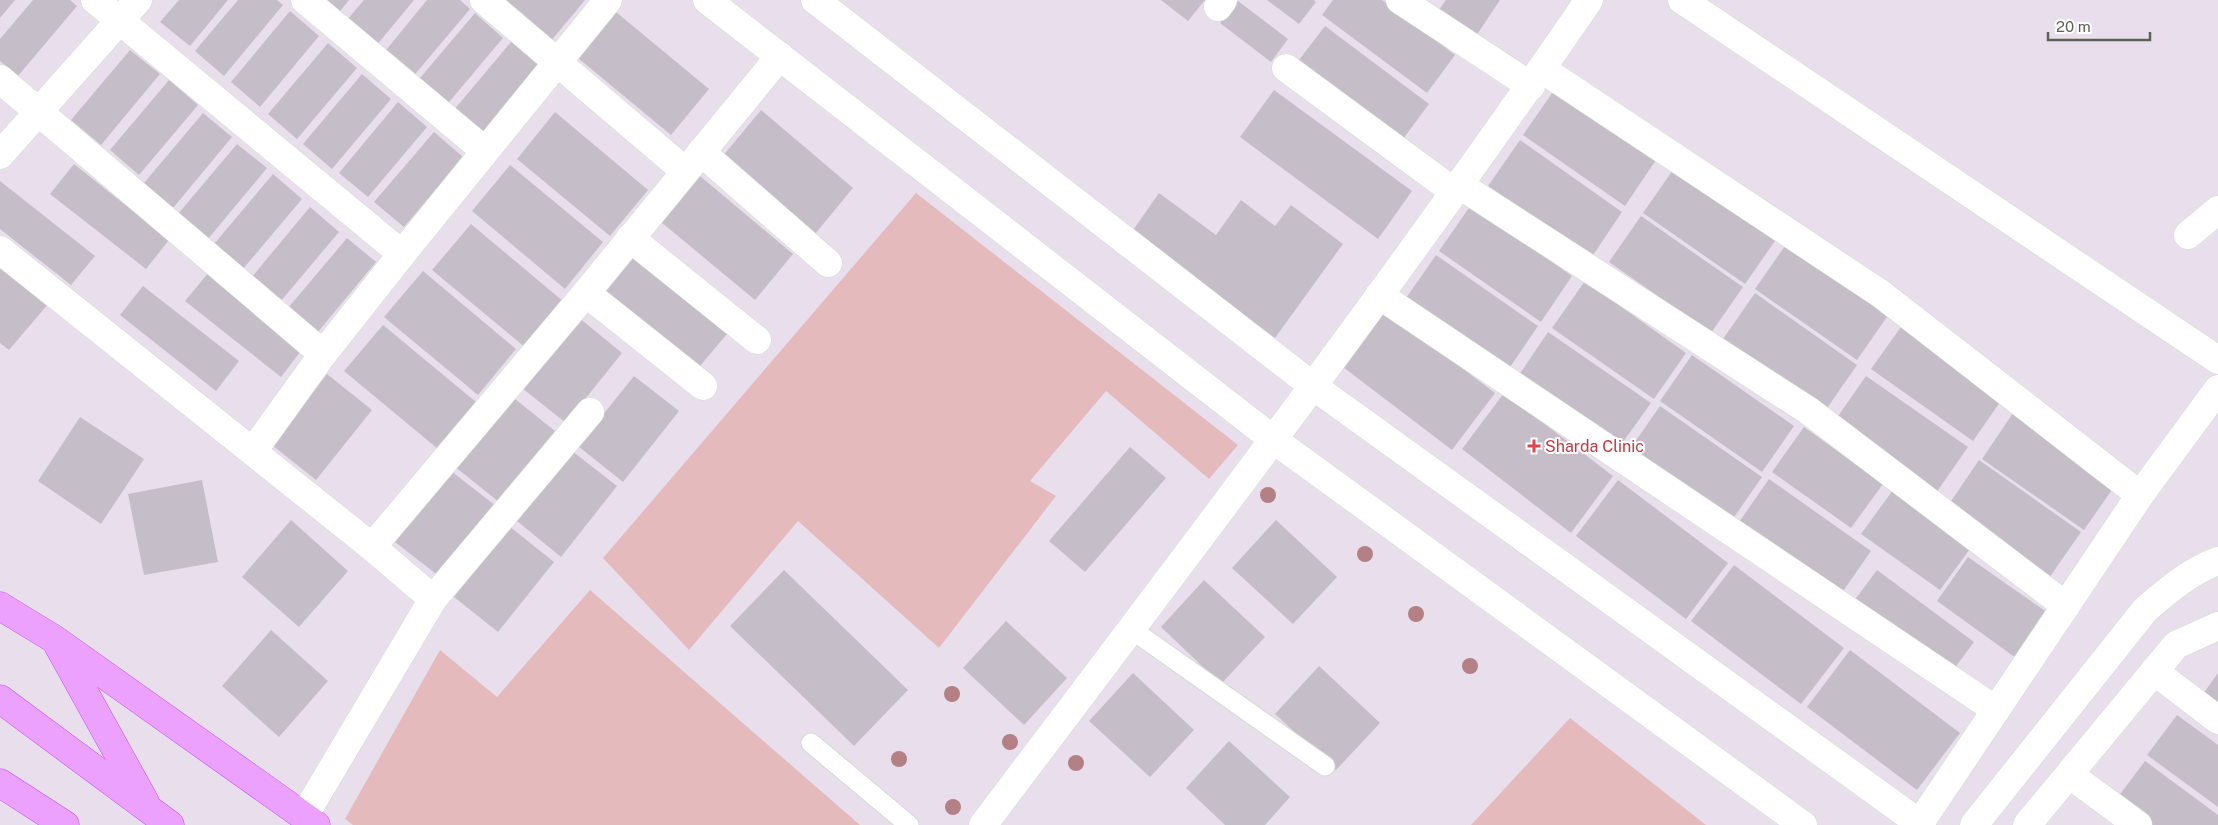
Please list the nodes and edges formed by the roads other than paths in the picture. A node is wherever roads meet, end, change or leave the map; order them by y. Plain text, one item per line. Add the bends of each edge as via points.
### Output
1 (95, 0) edge
2 (138, 0) edge
3 (305, 0) edge
4 (484, 0) edge
5 (608, 0) edge
6 (707, 0) edge
7 (815, 0) edge
8 (1400, 0) edge
9 (1589, 0) edge
10 (1682, 0) edge
11 (119, 21) junction
12 (780, 56) junction
13 (557, 64) junction
14 (1286, 68) dead end
15 (1537, 77) junction
16 (0, 79) edge
17 (40, 111) junction
18 (485, 151) junction
19 (0, 155) edge
20 (693, 162) junction
21 (1456, 188) junction
22 (2218, 210) edge
23 (2188, 235) dead end
24 (630, 238) junction
25 (0, 250) edge
26 (402, 254) junction
27 (828, 263) dead end
28 (586, 293) junction
29 (1379, 295) junction
30 (757, 340) dead end
31 (323, 354) junction
32 (2218, 360) edge
33 (703, 386) dead end
34 (1313, 386) junction
35 (2218, 389) edge
36 (590, 412) dead end
37 (1274, 440) junction
38 (253, 451) junction
39 (2140, 495) junction
40 (372, 547) junction
41 (2218, 561) edge
42 (433, 599) junction
43 (0, 606) edge
44 (2066, 606) junction
45 (2218, 626) edge
46 (1131, 629) junction
47 (54, 639) junction
48 (2154, 671) junction
49 (0, 699) edge
50 (1996, 710) junction
51 (2218, 720) edge
52 (811, 743) dead end
53 (1325, 766) dead end
54 (2070, 775) junction
55 (0, 783) edge
56 (160, 817) edge
57 (310, 820) edge
58 (1921, 824) edge
59 (65, 825) edge
60 (908, 825) edge
61 (983, 825) edge
62 (1804, 825) edge
63 (1974, 825) edge
64 (2027, 825) edge
65 (2138, 825) edge

1 - 11 street
2 - 11 street
3 - 18 street
4 - 13 street
5 - 13 street
6 - 12 street
7 - 34 street
8 - 15 street
9 - 15 street
10 - 32 street
11 - 17 street
11 - 26 street
12 - 20 street
12 - 37 street
13 - 18 street
13 - 20 street
14 - 21 street
15 - 21 street
15 - 39 street via 1881,294
16 - 17 street
17 - 19 street
17 - 31 street
18 - 26 street
20 - 24 street
20 - 27 street
21 - 29 street
21 - 44 street via 1809,411
22 - 23 street
24 - 28 street
24 - 30 street
25 - 38 street
26 - 31 street
28 - 33 street
28 - 40 street
29 - 34 street
29 - 50 street
31 - 38 street
34 - 37 street
34 - 58 street
35 - 39 street
36 - 42 street
37 - 46 street
37 - 62 street
38 - 40 street
39 - 44 street
40 - 42 street
41 - 63 street via 2204,566 2145,610
42 - 57 street
43 - 47 main road
44 - 50 street
45 - 48 street via 2176,645
46 - 53 lane
46 - 61 street
47 - 56 main road
47 - 57 main road
48 - 51 street
48 - 54 street
49 - 56 main road
50 - 58 street
52 - 60 lane
54 - 64 street
54 - 65 street
55 - 59 main road

